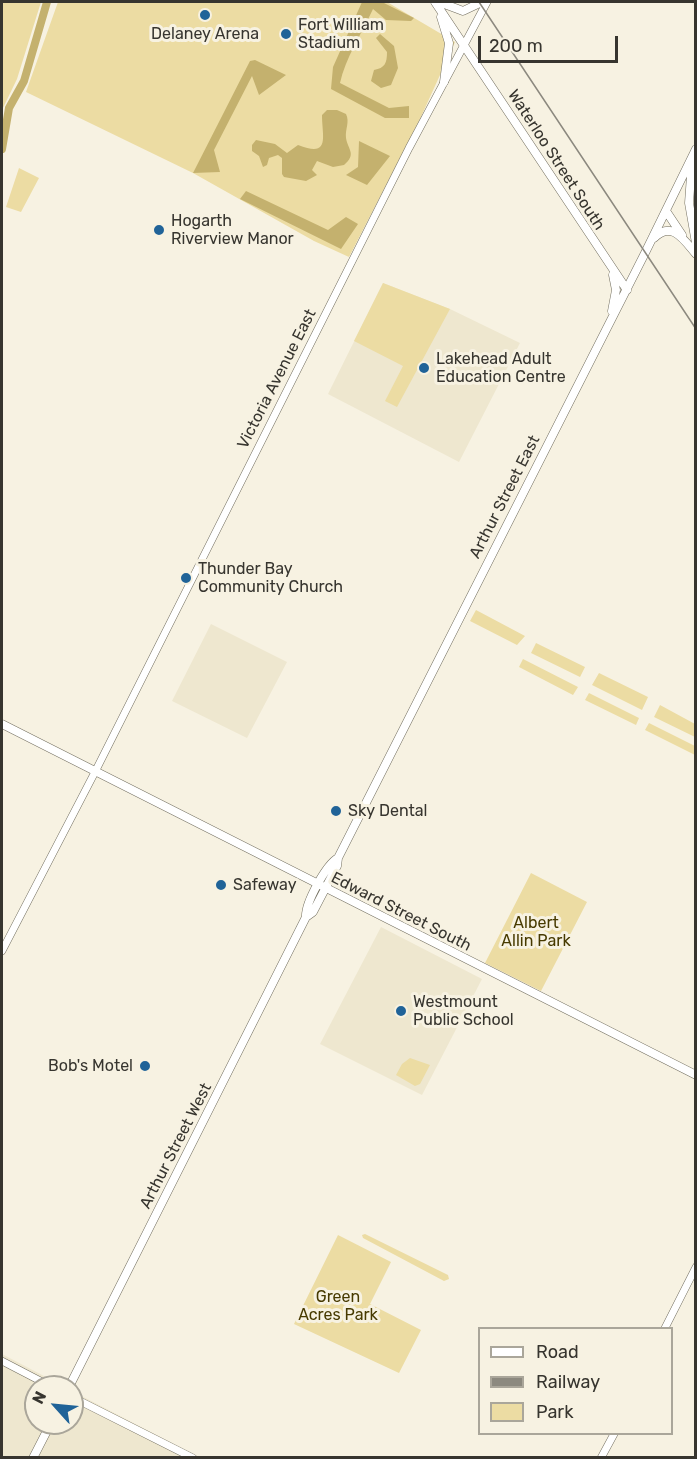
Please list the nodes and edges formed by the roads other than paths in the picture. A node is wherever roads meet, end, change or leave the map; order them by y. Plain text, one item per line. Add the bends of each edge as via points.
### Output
1 (436, 2) edge
2 (482, 2) edge
3 (488, 2) edge
4 (464, 45) junction
5 (444, 82) junction
6 (695, 151) edge
7 (666, 211) junction
8 (652, 239) junction
9 (696, 243) edge
10 (696, 254) edge
11 (613, 271) junction
12 (627, 290) junction
13 (608, 325) junction
14 (2, 724) edge
15 (95, 772) junction
16 (322, 887) junction
17 (2, 951) edge
18 (696, 1075) edge
19 (696, 1267) edge
20 (666, 1327) edge
21 (2, 1361) edge
22 (29, 1375) edge
23 (75, 1375) edge
24 (84, 1403) edge
25 (45, 1435) edge
26 (614, 1435) edge
27 (33, 1458) edge
28 (193, 1458) edge
29 (602, 1458) edge

1 - 2 main road via 463,11
1 - 4 main road, Waterloo Street South
1 - 5 main road via 449,43
3 - 4 street, Victoria Avenue East
4 - 5 street, Victoria Avenue East
4 - 11 main road, Waterloo Street South
5 - 15 street, Victoria Avenue East
6 - 7 main road, Arthur Street East
6 - 9 main road via 689,203
7 - 8 main road, Arthur Street East
7 - 10 main road
8 - 10 main road via 663,231 673,231
8 - 12 main road, Arthur Street East
11 - 12 main road, Waterloo Street South
11 - 13 main road via 616,290
12 - 13 main road, Arthur Street East
13 - 16 main road, Arthur Street East via 337,866
14 - 15 main road, Edward Street South
15 - 16 main road, Edward Street South
15 - 17 street, Victoria Avenue East
16 - 18 main road, Edward Street South
16 - 23 main road, Arthur Street West via 313,912 306,917
19 - 20 street
21 - 22 street
24 - 28 street
25 - 27 main road
26 - 29 street

